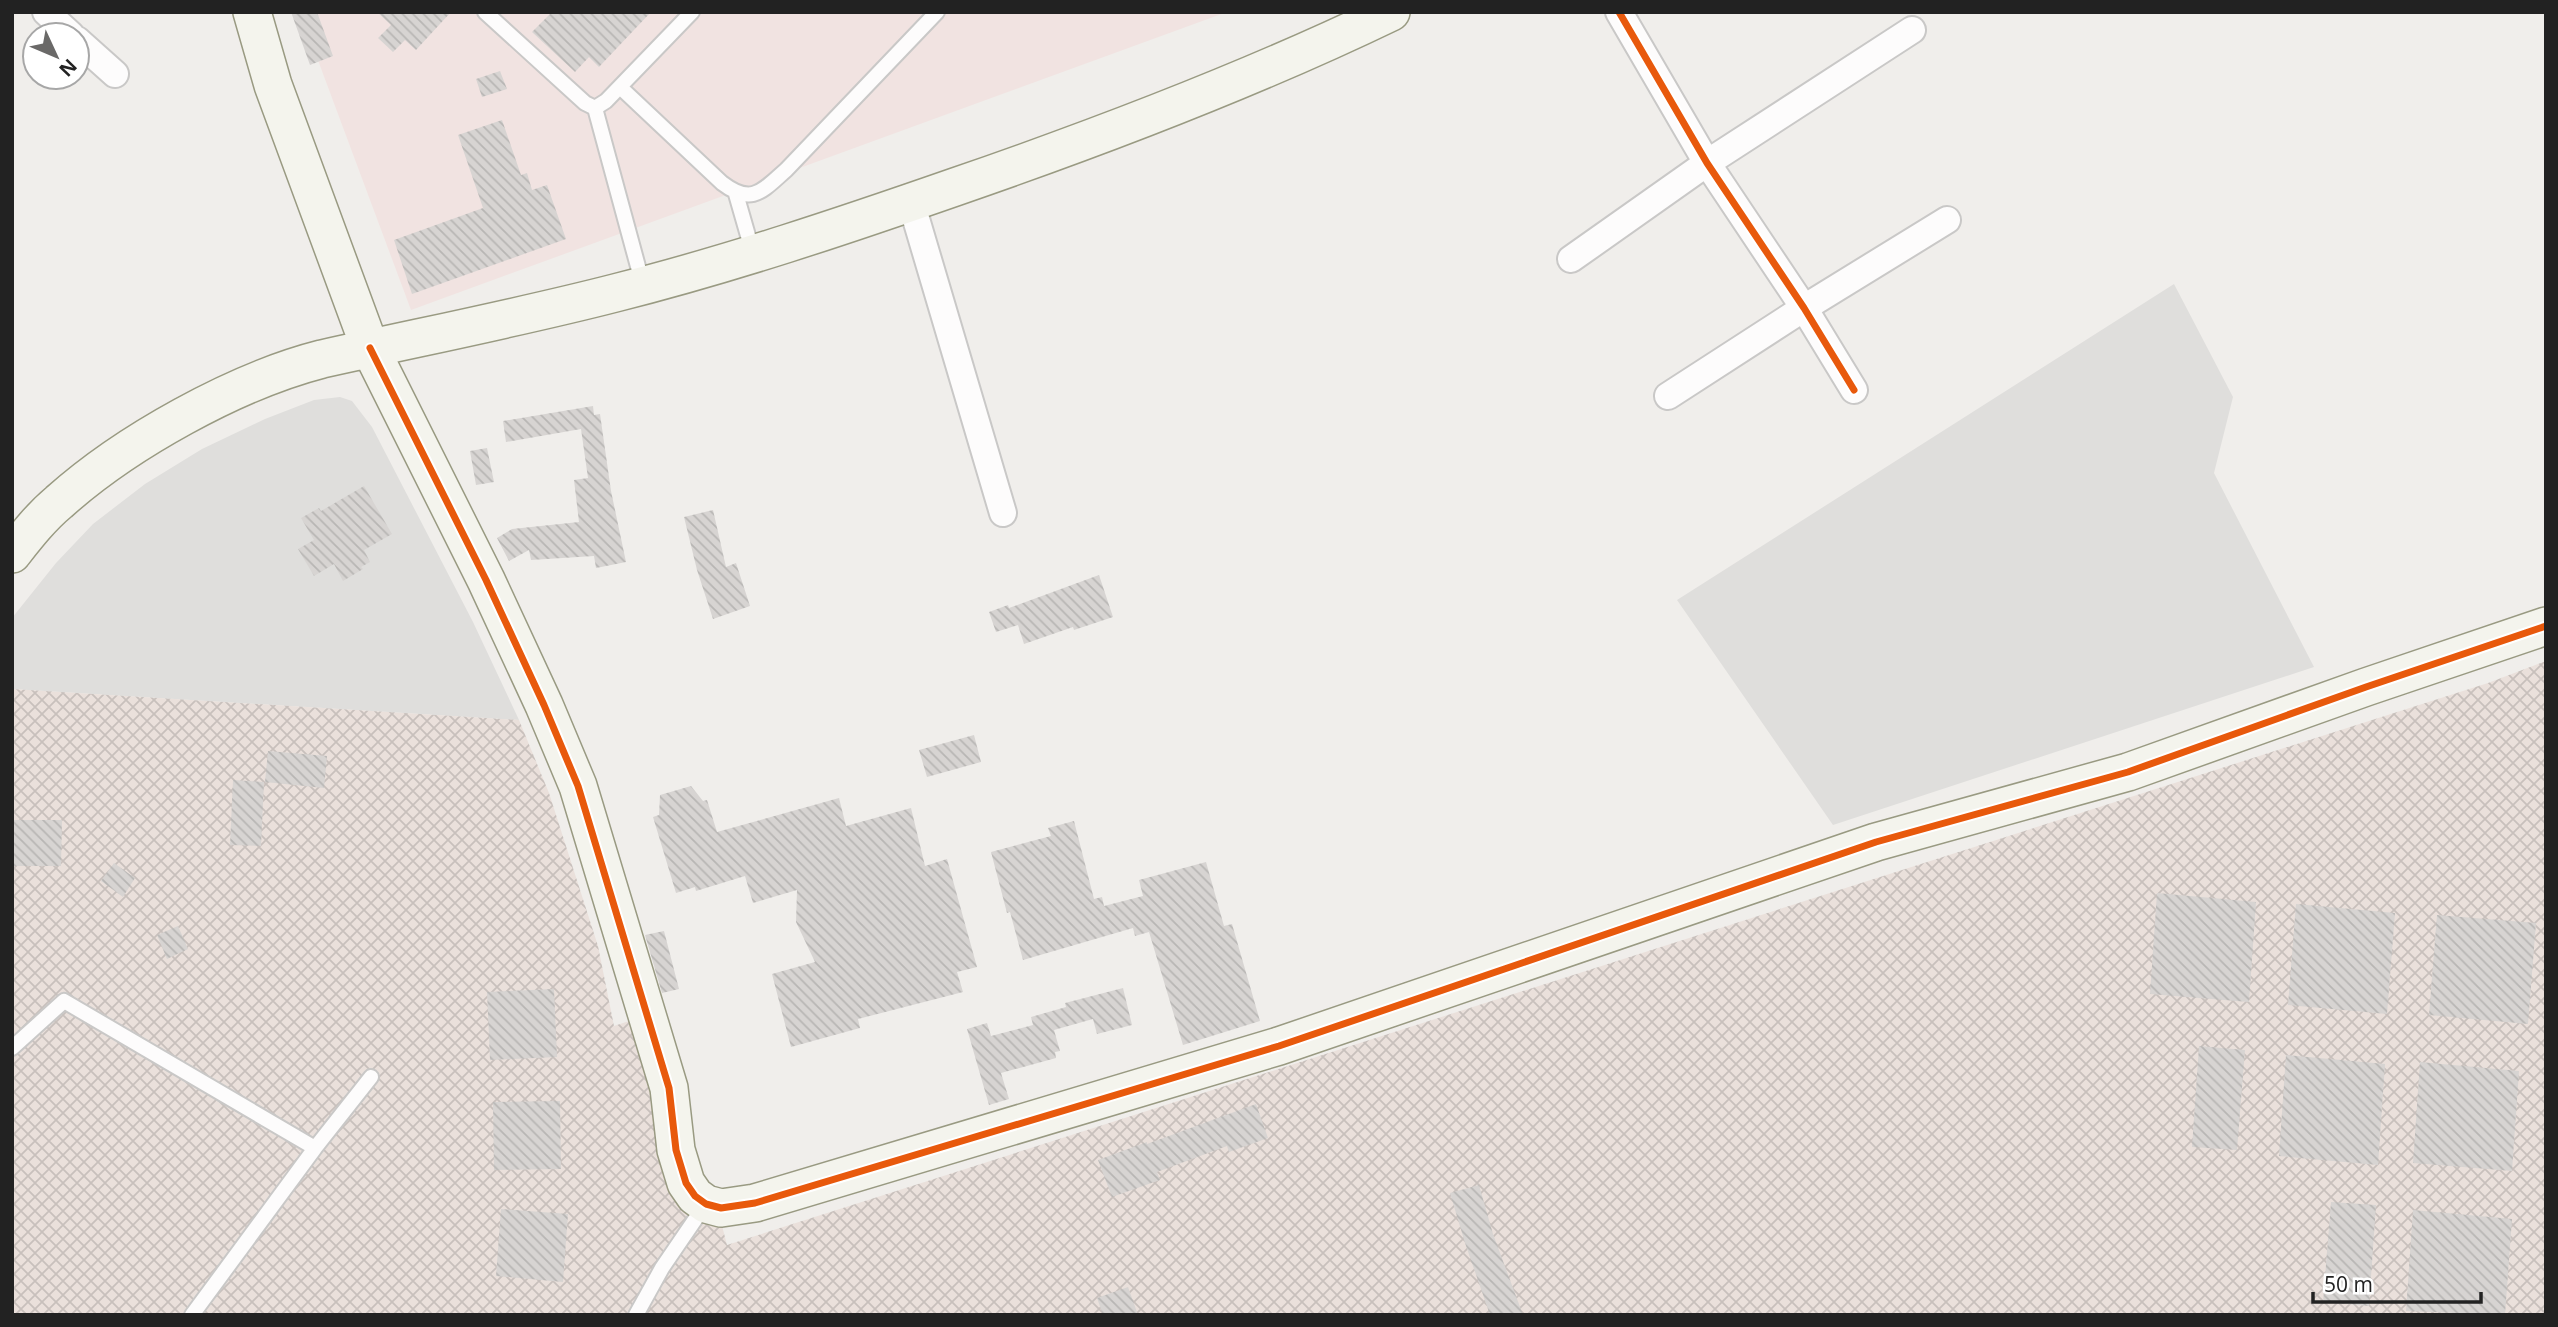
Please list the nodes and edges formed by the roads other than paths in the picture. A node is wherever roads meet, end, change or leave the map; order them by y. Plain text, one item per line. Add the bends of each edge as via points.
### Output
1 (252, 12) edge
2 (485, 12) edge
3 (692, 12) edge
4 (937, 12) edge
5 (1391, 12) edge
6 (1619, 12) edge
7 (1912, 30) dead end
8 (91, 53) edge
9 (115, 74) dead end
10 (620, 87) junction
11 (595, 108) junction
12 (1706, 163) junction
13 (736, 194) junction
14 (912, 202) junction
15 (1947, 220) dead end
16 (750, 246) junction
17 (1571, 259) dead end
18 (641, 278) junction
19 (1804, 308) junction
20 (370, 348) junction
21 (1854, 390) dead end
22 (1668, 396) dead end
23 (1003, 513) dead end
24 (12, 554) edge
25 (2546, 626) edge
26 (12, 1048) edge
27 (371, 1077) dead end
28 (315, 1148) junction
29 (706, 1204) junction
30 (192, 1315) edge
31 (636, 1315) edge

1 - 20 street
2 - 11 lane
3 - 10 lane
4 - 13 lane via 786,170 765,188 750,195
5 - 14 street via 1176,107
6 - 12 street
7 - 12 street
8 - 9 street
10 - 11 lane
10 - 13 lane
11 - 18 lane
12 - 17 street
12 - 19 street
13 - 16 lane
14 - 16 street
14 - 23 street
15 - 19 street
16 - 18 street
18 - 20 street via 522,315
19 - 21 street
19 - 22 street
20 - 24 street via 277,373 188,414 90,476 37,523
20 - 29 street via 475,556 571,767 669,1088 680,1168 695,1196
25 - 29 street via 2128,772 1876,842 1279,1046 755,1203 721,1208
26 - 28 lane via 64,1001
27 - 28 lane
28 - 30 lane
29 - 31 lane

